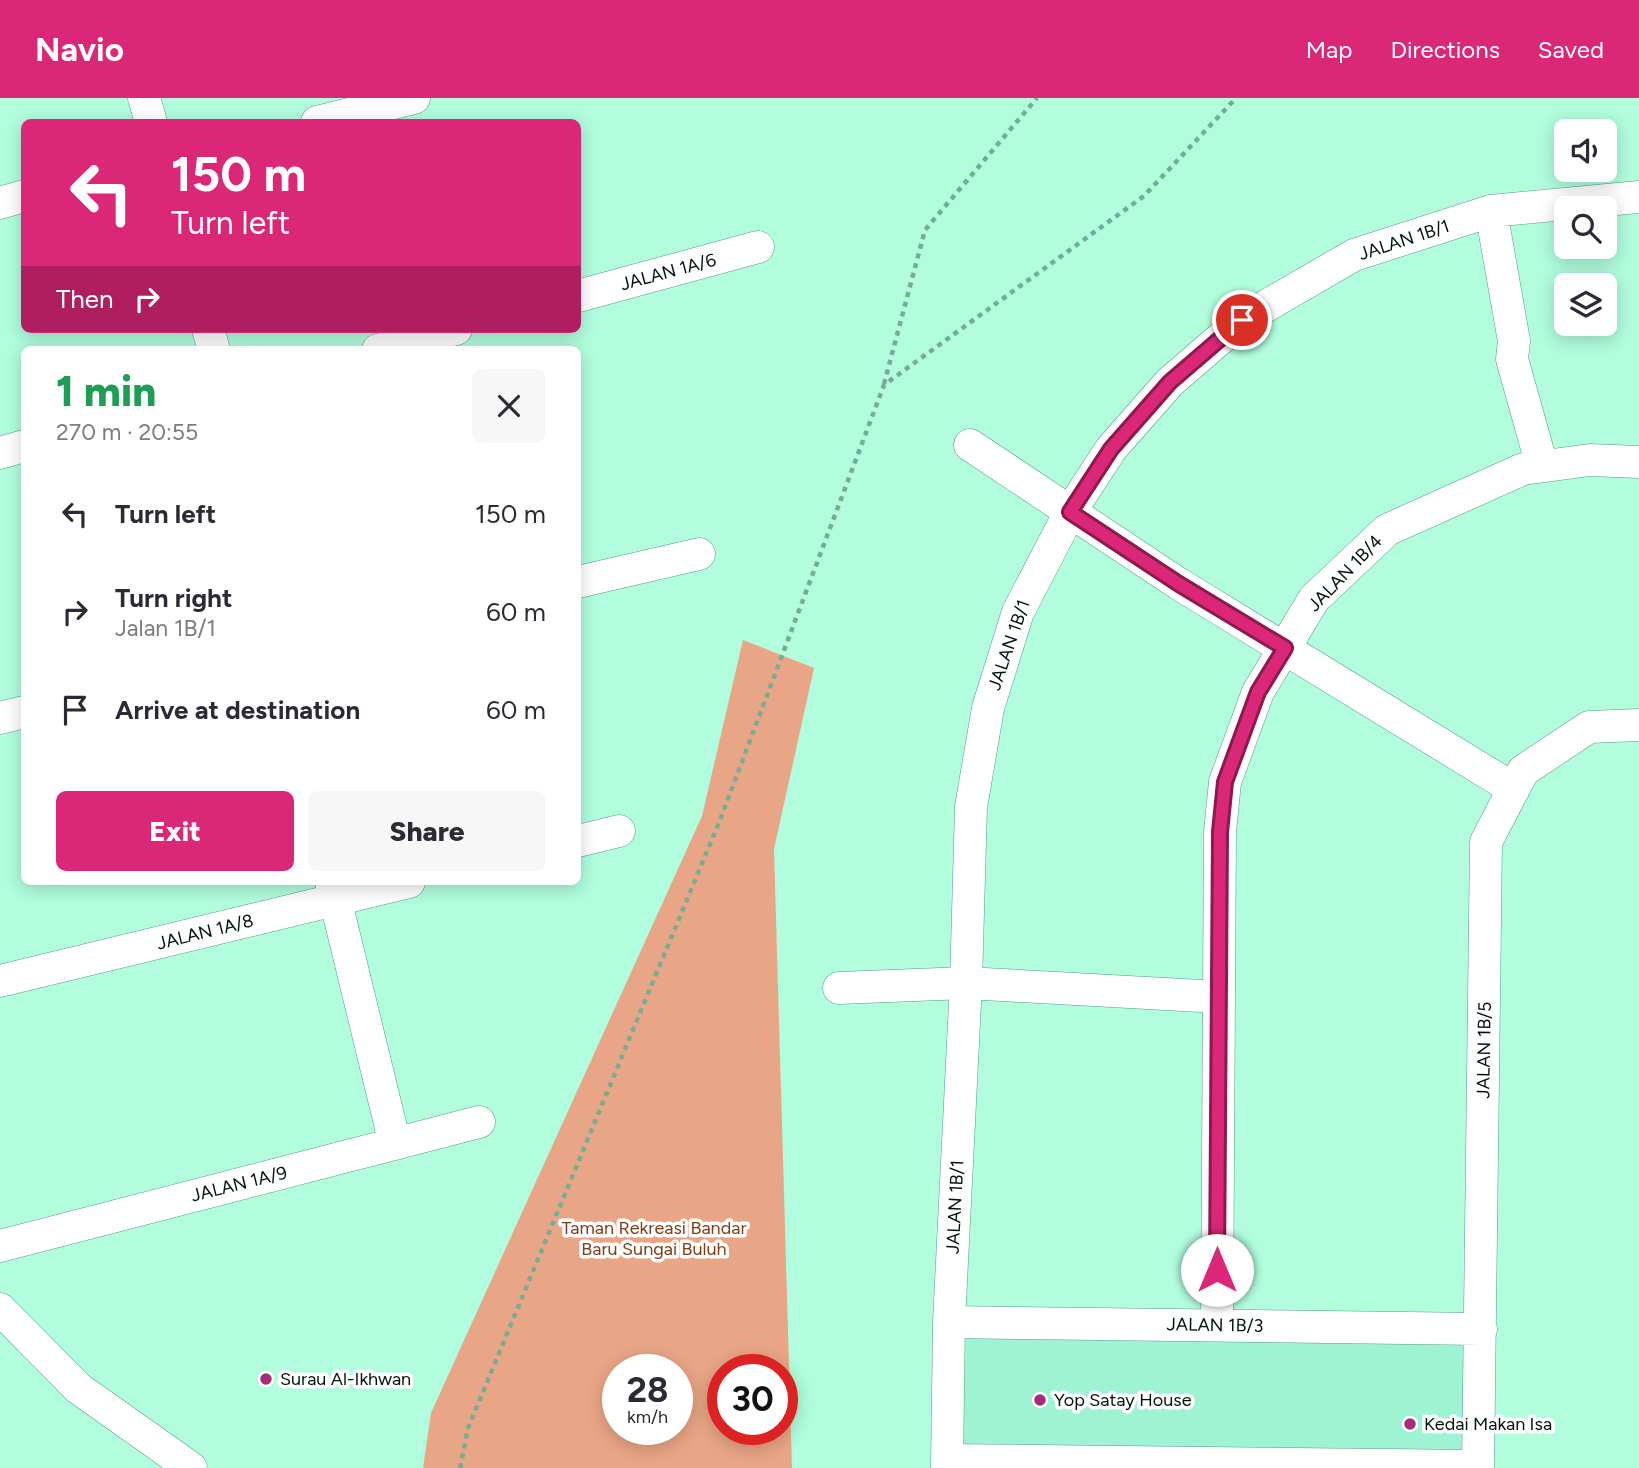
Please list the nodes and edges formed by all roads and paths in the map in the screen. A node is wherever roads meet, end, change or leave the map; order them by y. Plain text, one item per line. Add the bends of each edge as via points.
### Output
1 (144, 98) edge
2 (414, 98) edge
3 (1037, 98) edge
4 (1236, 98) edge
5 (150, 119) edge
6 (329, 119) edge
7 (1639, 197) edge
8 (21, 198) edge
9 (0, 203) edge
10 (1491, 211) junction
11 (758, 247) dead end
12 (581, 295) edge
13 (441, 333) edge
14 (393, 346) edge
15 (884, 385) junction
16 (970, 444) dead end
17 (21, 447) edge
18 (0, 453) edge
19 (1639, 462) edge
20 (1542, 466) junction
21 (1070, 512) junction
22 (699, 554) dead end
23 (581, 582) edge
24 (1285, 648) junction
25 (21, 713) edge
26 (0, 718) edge
27 (1639, 725) edge
28 (1514, 789) junction
29 (619, 831) dead end
30 (581, 840) edge
31 (384, 885) edge
32 (333, 891) edge
33 (0, 981) edge
34 (966, 983) junction
35 (839, 988) dead end
36 (1219, 997) junction
37 (479, 1122) dead end
38 (395, 1144) junction
39 (0, 1245) edge
40 (0, 1309) edge
41 (949, 1322) junction
42 (1217, 1325) junction
43 (1481, 1329) junction
44 (947, 1464) edge
45 (1478, 1467) edge
46 (191, 1468) edge
47 (460, 1468) edge

1 - 5 street
2 - 6 street
3 - 15 path via 925,230
4 - 15 path via 1144,196
7 - 10 street, JALAN 1B/1
8 - 9 street
10 - 20 street via 1514,341 1512,359
10 - 21 street, JALAN 1B/1 via 1354,255 1242,320 1170,382 1111,449
11 - 12 street, JALAN 1A/6
13 - 14 street
15 - 47 path via 720,820 468,1428
16 - 21 street
17 - 18 street
19 - 20 street, JALAN 1B/4 via 1590,460
20 - 24 street, JALAN 1B/4 via 1523,469 1387,530 1314,600
21 - 24 street
21 - 34 street, JALAN 1B/1 via 1018,612 988,708 971,807
22 - 23 street
24 - 28 street
24 - 36 street, JALAN 1B/4 via 1258,692 1225,782 1220,832
25 - 26 street
27 - 28 street, JALAN 1B/5 via 1589,727 1523,771
28 - 43 street, JALAN 1B/5 via 1486,842
29 - 30 street
31 - 32 street, JALAN 1A/8
32 - 33 street, JALAN 1A/8
32 - 38 street
34 - 35 street
34 - 36 street
34 - 41 street, JALAN 1B/1
36 - 42 street, JALAN 1B/4
37 - 38 street, JALAN 1A/9
38 - 39 street, JALAN 1A/9
40 - 46 street via 78,1388
41 - 42 street, JALAN 1B/3
41 - 44 street, JALAN 1B/1
42 - 43 street, JALAN 1B/3
43 - 45 street, JALAN 1B/5
44 - 45 street

